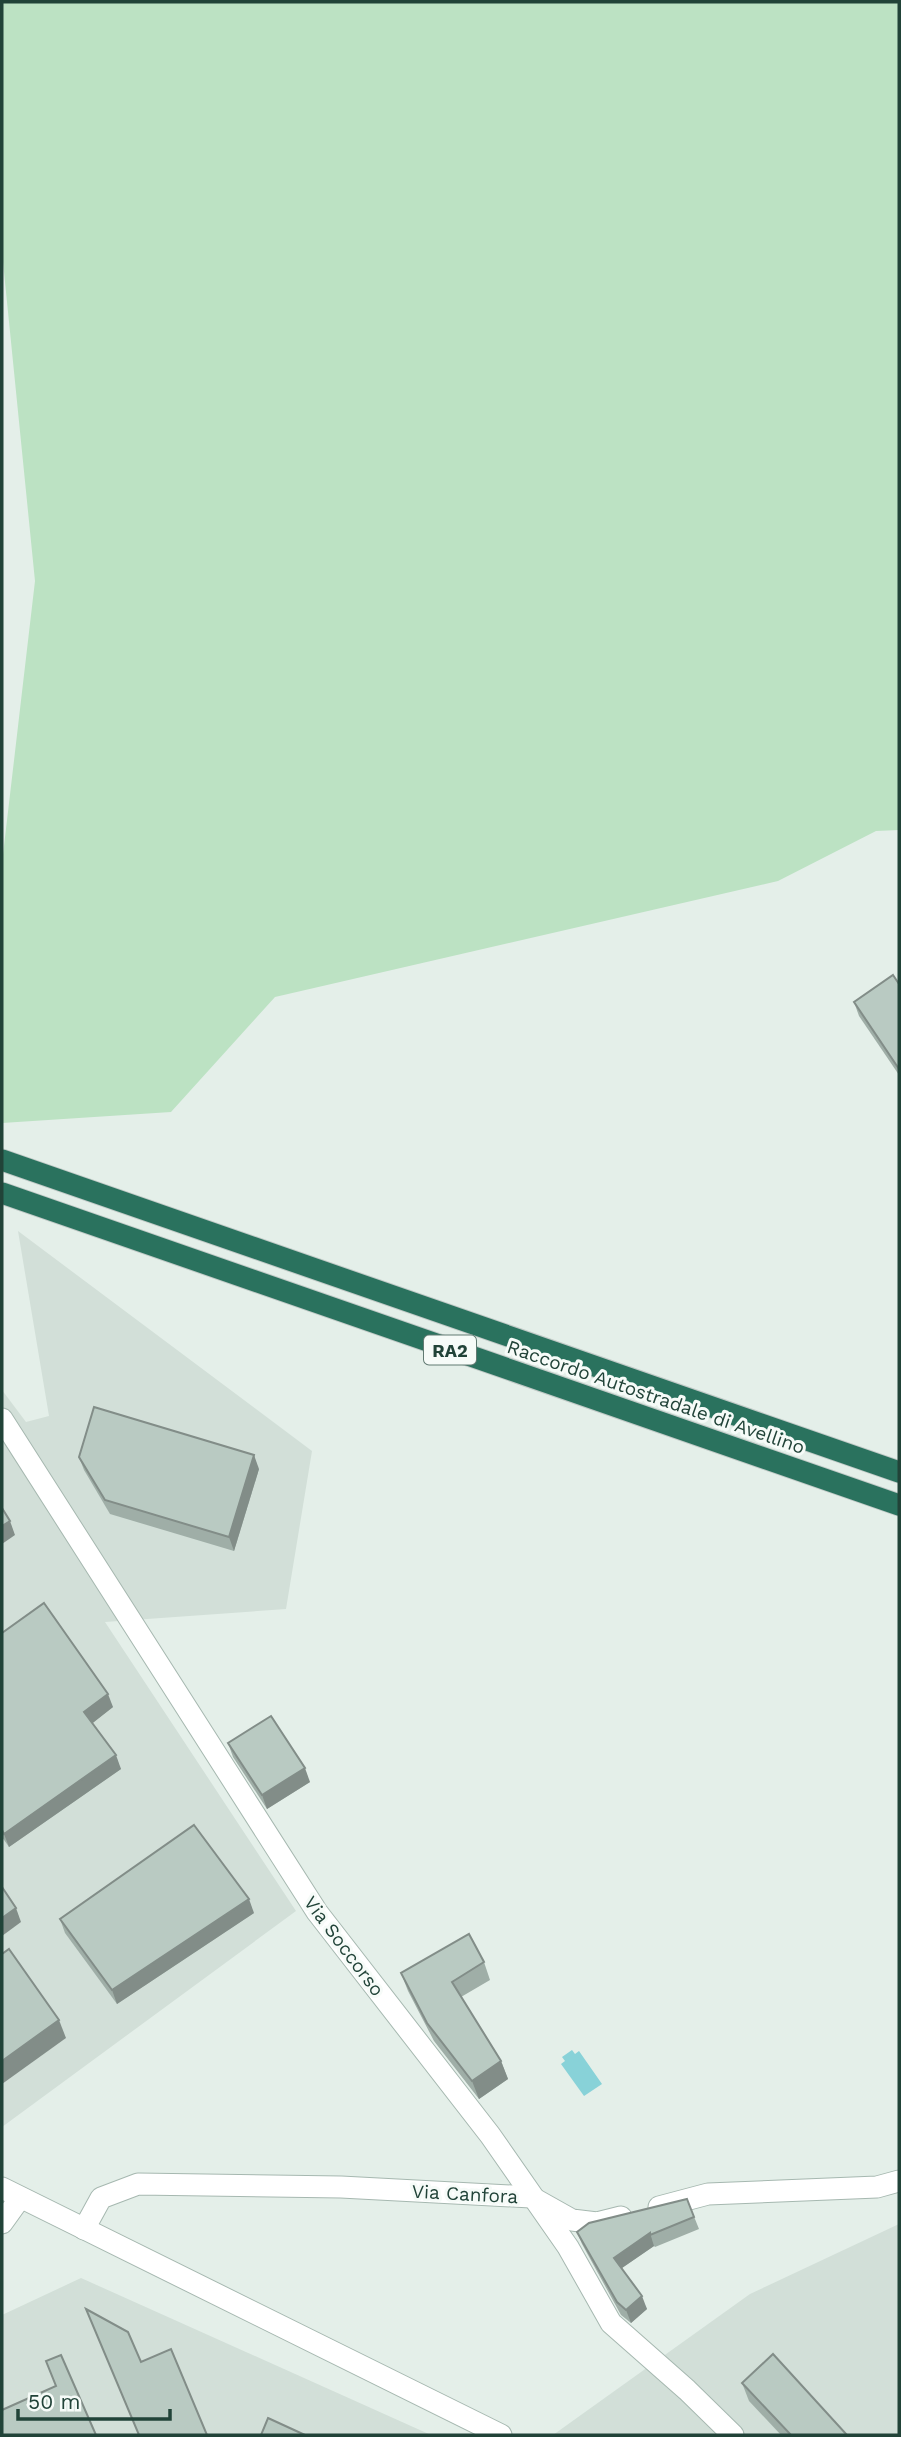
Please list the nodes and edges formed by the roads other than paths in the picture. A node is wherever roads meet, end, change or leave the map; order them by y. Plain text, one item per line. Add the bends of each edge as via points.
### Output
1 (2, 1160) edge
2 (2, 1193) edge
3 (2, 1419) edge
4 (899, 1472) edge
5 (899, 1506) edge
6 (899, 2181) edge
7 (11, 2193) edge
8 (531, 2197) junction
9 (2, 2223) edge
10 (84, 2230) junction
11 (501, 2435) edge
12 (733, 2435) edge

1 - 4 highway, Raccordo Autostradale di Avellino / RA2
2 - 5 highway, Raccordo Autostradale di Avellino / RA2
3 - 8 street, Via Soccorso via 317,1912 490,2135
6 - 8 street, Via Canfora via 877,2187 708,2194 597,2223 572,2220
7 - 9 street
7 - 10 street
8 - 10 street, Via Canfora via 341,2187 138,2184 101,2199
8 - 12 street, Via Soccorso via 568,2247 611,2323
10 - 11 street

